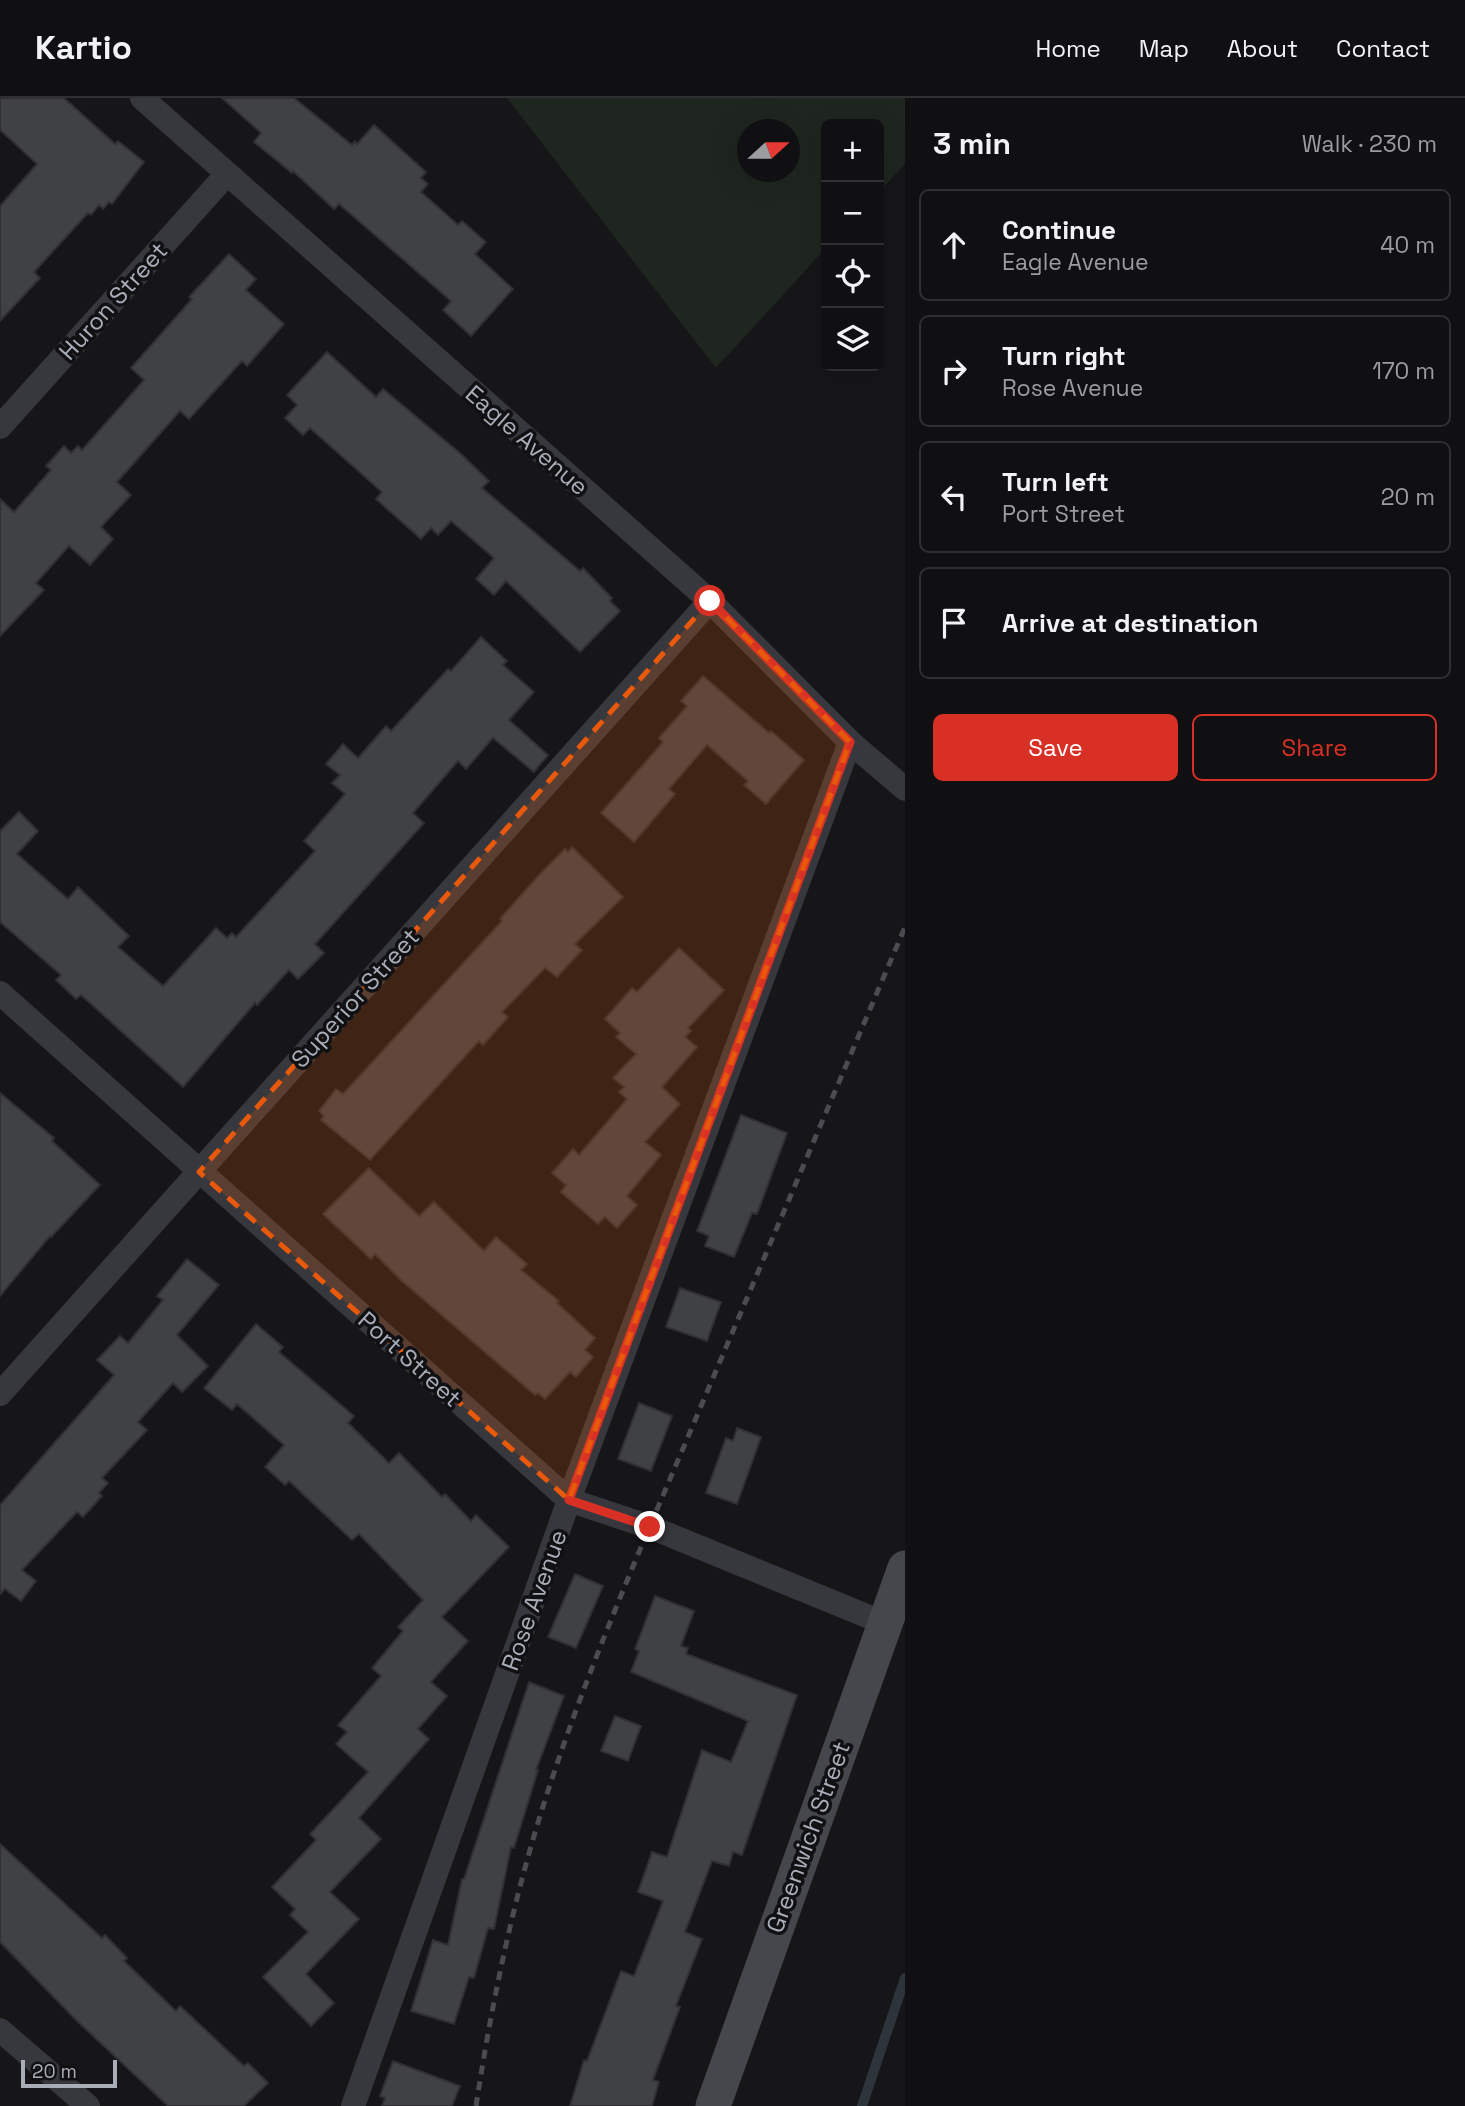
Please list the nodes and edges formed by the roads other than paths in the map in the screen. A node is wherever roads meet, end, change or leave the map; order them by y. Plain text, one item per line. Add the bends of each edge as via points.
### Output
1 (142, 98) edge
2 (227, 174) junction
3 (0, 427) edge
4 (710, 601) junction
5 (850, 742) junction
6 (905, 789) edge
7 (0, 993) edge
8 (199, 1172) junction
9 (0, 1394) edge
10 (569, 1500) junction
11 (905, 1568) edge
12 (884, 1623) junction
13 (0, 2030) edge
14 (88, 2106) edge
15 (354, 2106) edge
16 (713, 2106) edge

1 - 2 street, Eagle Avenue
2 - 3 street, Huron Street
2 - 4 street, Eagle Avenue
4 - 5 street, Eagle Avenue
4 - 8 street, Superior Street
5 - 6 street, Eagle Avenue
5 - 10 street, Rose Avenue
7 - 8 street, Port Street
8 - 9 street, Superior Street
8 - 10 street, Port Street
10 - 12 street, Port Street via 650,1527
10 - 15 street, Rose Avenue
11 - 12 street, Greenwich Street
12 - 16 street, Greenwich Street
13 - 14 street

